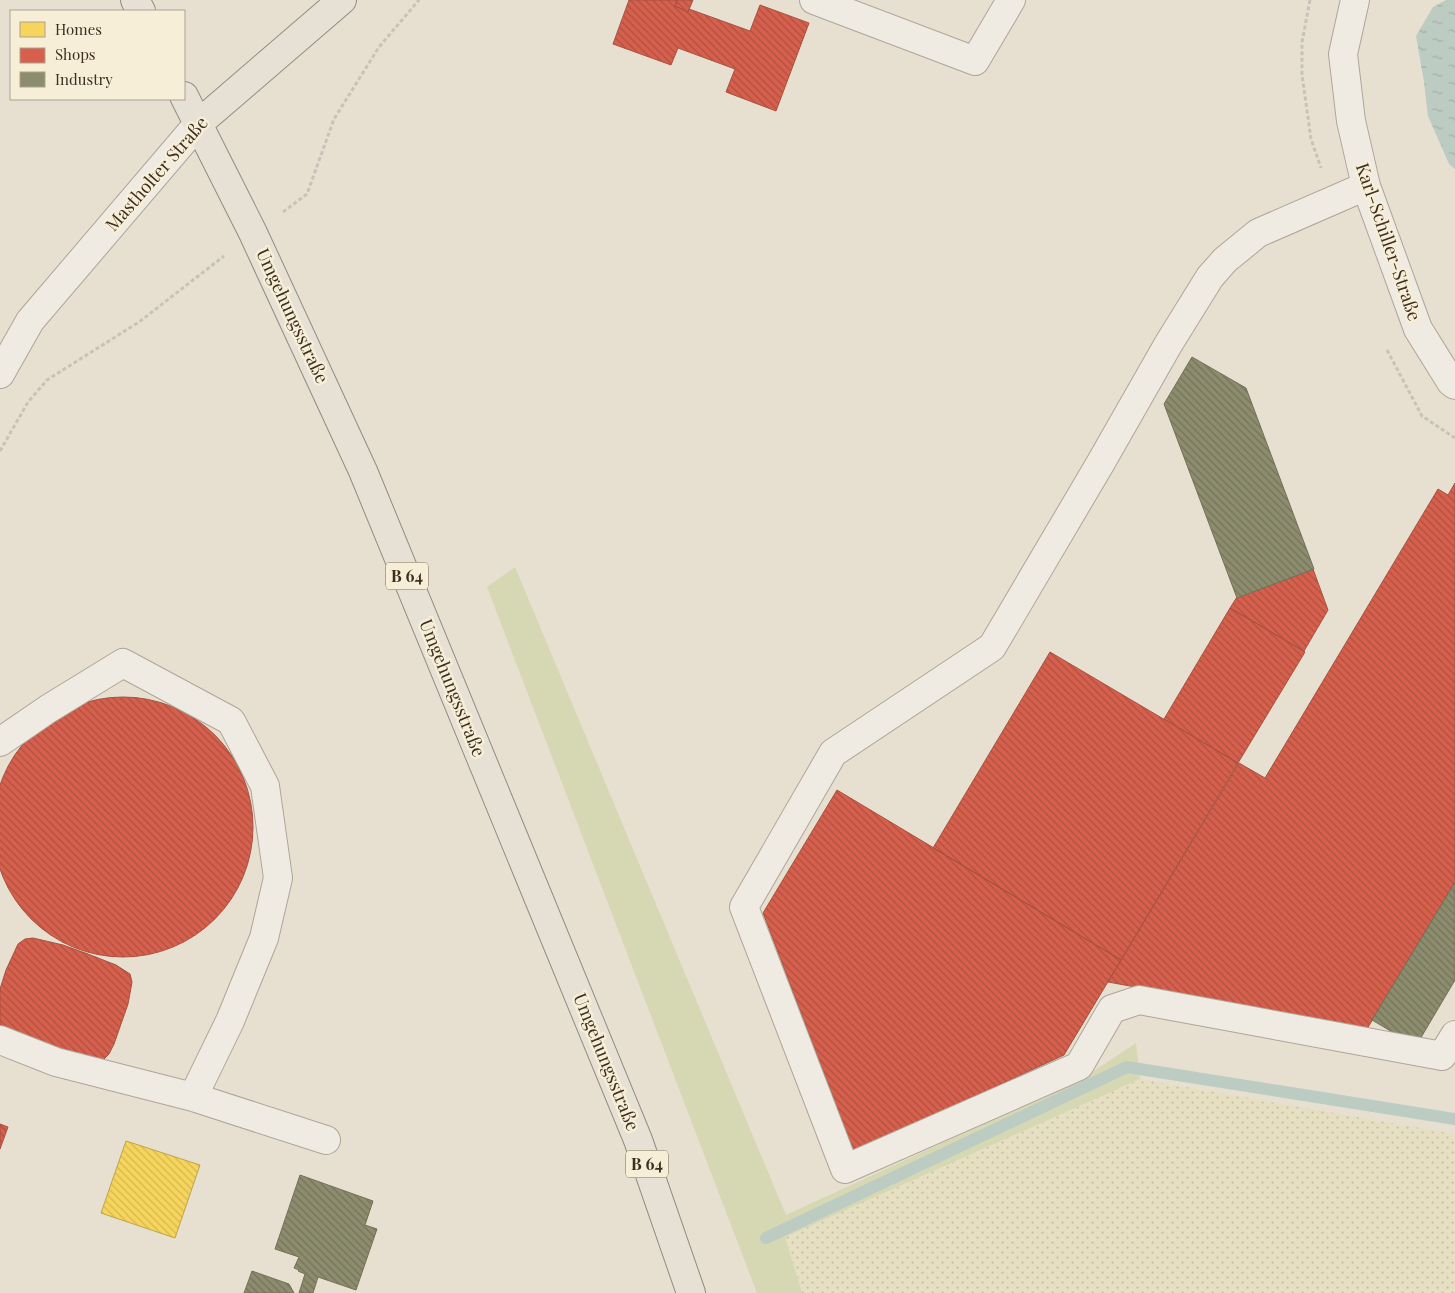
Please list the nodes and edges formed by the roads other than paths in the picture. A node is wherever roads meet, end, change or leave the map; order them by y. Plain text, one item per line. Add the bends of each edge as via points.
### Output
1 (342, 0) edge
2 (814, 0) edge
3 (1012, 0) edge
4 (1355, 0) edge
5 (185, 98) edge
6 (198, 124) junction
7 (1366, 186) junction
8 (0, 374) edge
9 (1455, 385) edge
10 (0, 742) edge
11 (1455, 1035) edge
12 (0, 1040) edge
13 (193, 1098) junction
14 (326, 1140) dead end
15 (690, 1293) edge

1 - 6 main road, Mastholter Straße
2 - 3 street via 975,61
4 - 7 street, Karl-Schiller-Straße via 1343,54 1351,122
5 - 6 main road, Umgehungsstraße / B 64
6 - 8 street, Mastholter Straße via 30,321
6 - 15 main road, Umgehungsstraße / B 64 via 253,233 363,471 638,1140
7 - 9 street, Karl-Schiller-Straße via 1418,329
7 - 11 street via 1258,232 1210,277 992,647 833,753 744,907 845,1169 1079,1066 1112,1008 1139,1000 1442,1056
10 - 13 street via 123,662 231,721 266,786 278,878 264,938 230,1021
12 - 13 street via 56,1062
13 - 14 street

